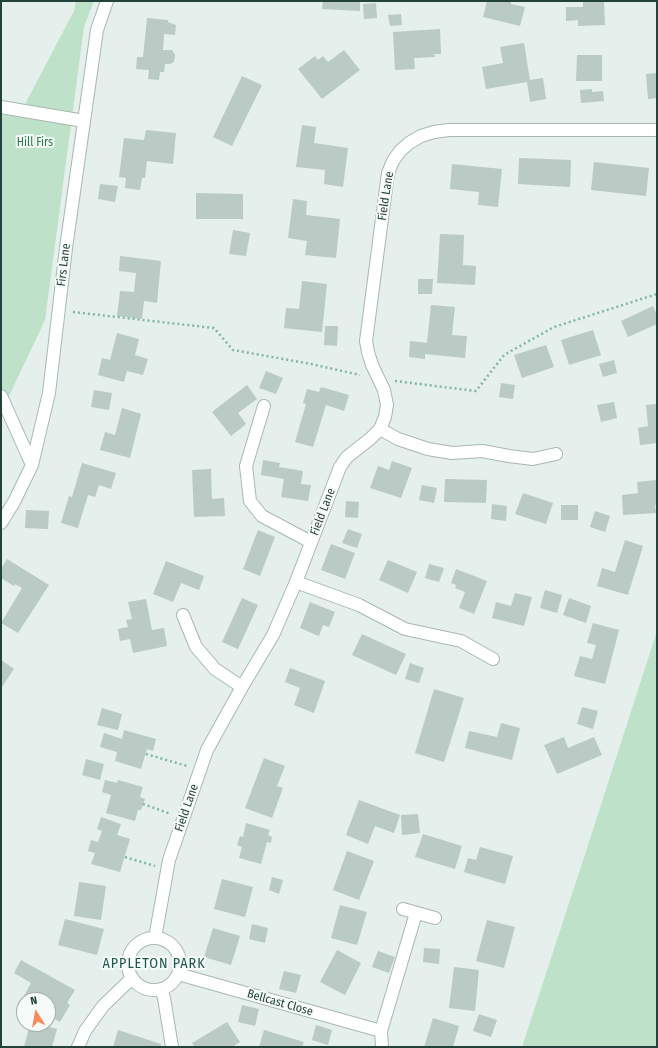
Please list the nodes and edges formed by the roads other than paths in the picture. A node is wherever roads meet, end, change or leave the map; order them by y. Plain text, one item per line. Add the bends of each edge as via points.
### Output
1 (108, 1) edge
2 (1, 107) edge
3 (84, 121) junction
4 (657, 130) edge
5 (1, 396) edge
6 (264, 406) dead end
7 (380, 429) junction
8 (556, 454) dead end
9 (32, 465) junction
10 (1, 523) edge
11 (311, 542) junction
12 (296, 582) junction
13 (183, 615) dead end
14 (493, 659) dead end
15 (242, 687) junction
16 (403, 909) dead end
17 (416, 913) junction
18 (435, 918) dead end
19 (155, 938) junction
20 (178, 974) junction
21 (132, 978) junction
22 (160, 989) junction
23 (381, 1031) junction
24 (78, 1047) edge
25 (172, 1047) edge
26 (382, 1047) edge

1 - 3 street, Firs Lane via 97,30
2 - 3 street
3 - 9 street, Firs Lane via 49,393
4 - 7 street, Field Lane via 449,130 421,136 409,142 400,151 388,173 366,341 387,405
5 - 9 street
6 - 11 street, Field Lane via 246,466 250,501 262,516
7 - 8 street via 398,439 428,449 452,453 482,451 533,458
7 - 11 street, Field Lane via 347,457 340,467
9 - 10 street, Firs Lane
11 - 12 street, Field Lane
12 - 14 street via 359,605 405,629 461,641
12 - 15 street, Field Lane via 273,635
13 - 15 street via 196,647 214,669
15 - 19 street, Field Lane via 207,750 200,770 169,860
16 - 17 street
17 - 18 street
17 - 23 street
19 - 20 street via 164,939 176,950 181,966
19 - 21 street via 147,938 134,947 128,962
20 - 22 street via 174,981
20 - 23 street, Bellcast Close
21 - 22 street via 144,988
21 - 24 street via 104,1006 85,1031
22 - 25 street via 164,998
23 - 26 street

